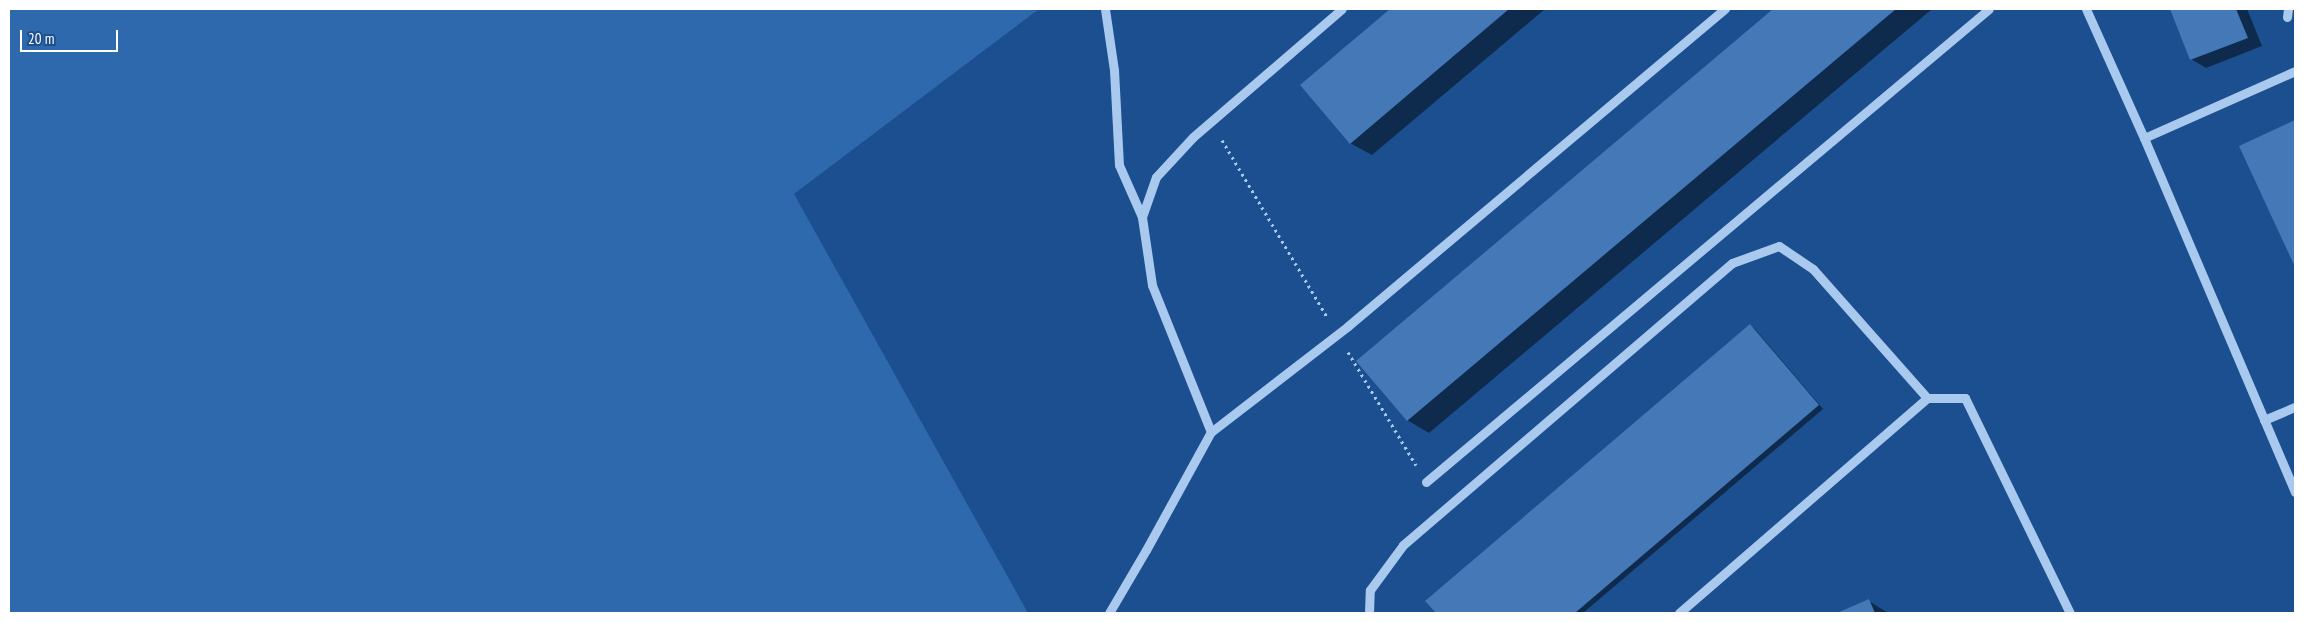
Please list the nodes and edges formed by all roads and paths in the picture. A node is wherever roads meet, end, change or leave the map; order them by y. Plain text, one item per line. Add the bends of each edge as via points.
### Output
1 (1105, 9) edge
2 (1342, 9) edge
3 (1726, 9) edge
4 (1989, 9) edge
5 (2086, 9) edge
6 (2295, 71) edge
7 (1211, 122) junction
8 (2144, 138) junction
9 (1142, 217) junction
10 (1338, 334) junction
11 (1927, 398) junction
12 (2295, 407) edge
13 (2264, 420) junction
14 (1210, 432) junction
15 (1426, 482) joint
16 (2294, 488) edge
17 (1109, 613) edge
18 (1369, 613) edge
19 (1678, 613) edge
20 (2070, 613) edge

1 - 9 street via 1114,70 1120,166
2 - 7 street
3 - 10 street
4 - 15 street
5 - 8 street
6 - 8 street
7 - 9 street via 1156,177
7 - 10 path
8 - 13 street
9 - 14 street via 1152,285
10 - 14 street
10 - 15 path
11 - 18 street via 1813,269 1779,246 1732,264 1403,545 1370,590
11 - 19 street
11 - 20 street via 1965,398
12 - 13 street
13 - 16 street
14 - 17 street

